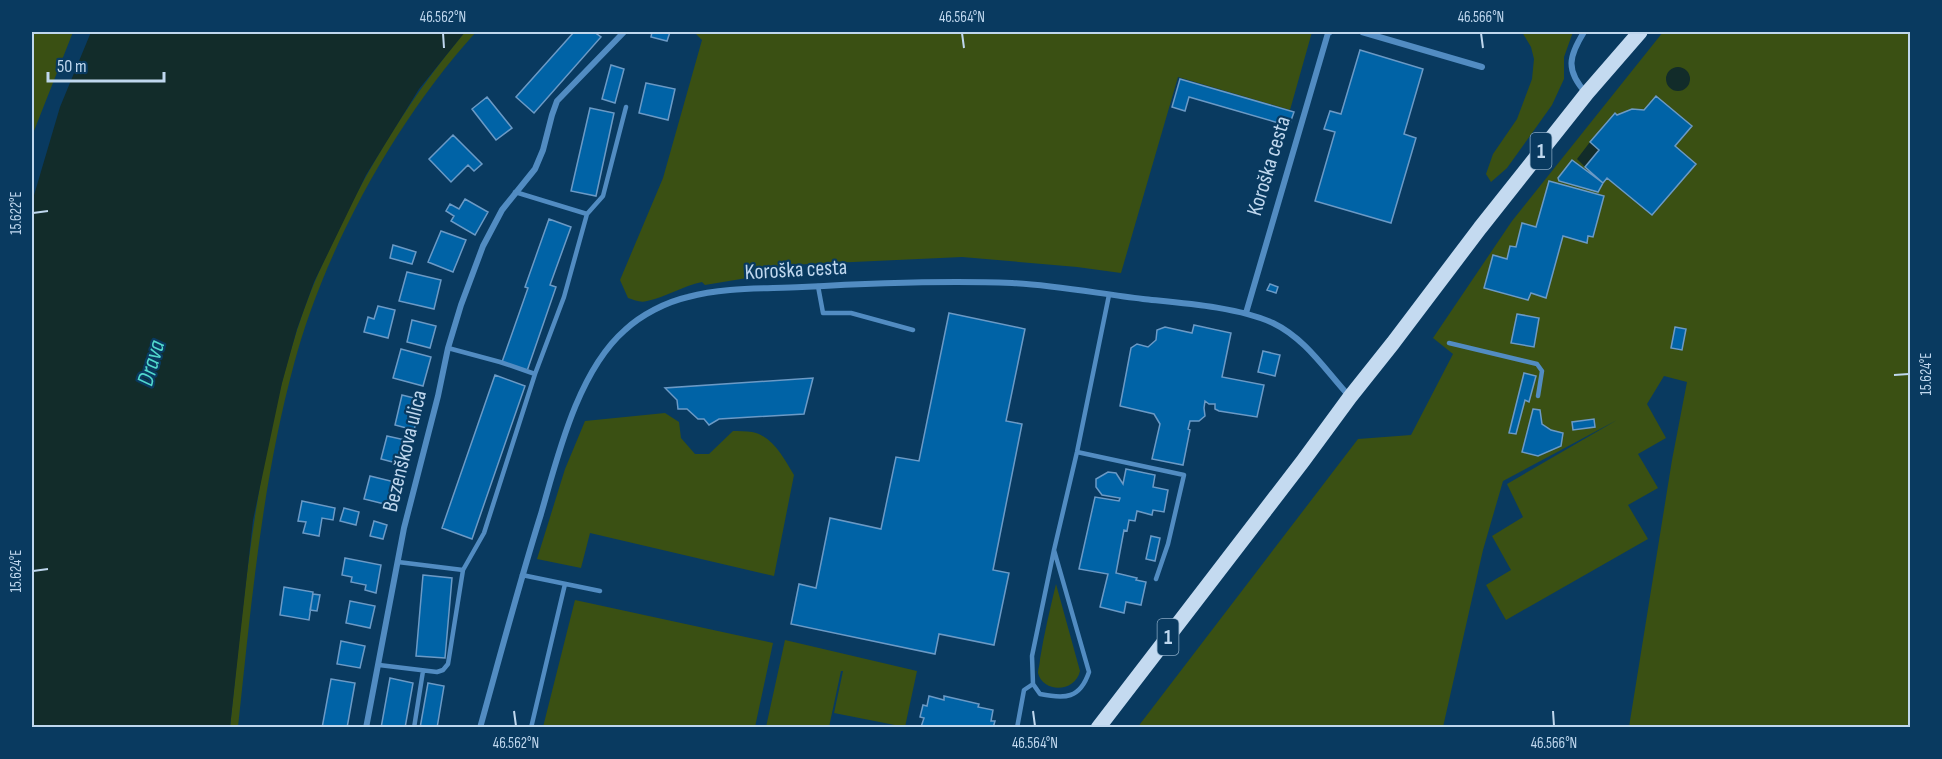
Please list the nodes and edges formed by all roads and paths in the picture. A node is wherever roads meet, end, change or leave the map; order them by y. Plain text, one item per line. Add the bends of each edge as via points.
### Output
1 (624, 32) edge
2 (1330, 32) edge
3 (1362, 32) edge
4 (1584, 32) edge
5 (1640, 32) edge
6 (1482, 67) dead end
7 (1587, 93) junction
8 (626, 107) dead end
9 (515, 192) junction
10 (587, 214) junction
11 (818, 286) junction
12 (1109, 295) junction
13 (1246, 313) junction
14 (913, 330) dead end
15 (1449, 343) dead end
16 (448, 348) junction
17 (535, 374) junction
18 (1538, 396) dead end
19 (1350, 397) junction
20 (1077, 452) junction
21 (1054, 550) junction
22 (398, 562) junction
23 (463, 570) junction
24 (522, 575) junction
25 (1156, 579) dead end
26 (565, 584) junction
27 (600, 591) dead end
28 (379, 665) junction
29 (423, 671) junction
30 (1032, 684) junction
31 (366, 728) edge
32 (414, 728) edge
33 (480, 728) edge
34 (531, 728) edge
35 (1017, 728) edge
36 (1098, 728) edge

1 - 9 street, Bezenškova ulica via 557,101 535,169
2 - 13 street, Koroška cesta
3 - 6 street
4 - 7 street via 1571,68 1577,83
5 - 7 main road, 1
7 - 19 main road, 1
8 - 10 lane via 603,196
9 - 10 lane
9 - 16 street, Bezenškova ulica via 483,246
10 - 17 lane via 564,297
11 - 12 street, Koroška cesta via 984,282
11 - 14 lane via 823,313 851,313
11 - 24 street, Koroška cesta via 688,297 666,304 625,330 603,355 581,393
12 - 13 street, Koroška cesta
12 - 20 lane
13 - 19 street, Koroška cesta via 1296,336
15 - 18 lane via 1538,364 1542,371
16 - 17 lane
16 - 22 street, Bezenškova ulica
17 - 23 lane via 484,533
19 - 36 main road, 1
20 - 21 lane
20 - 25 lane via 1184,476
21 - 30 lane via 1032,656
21 - 30 lane via 1089,672 1080,690 1064,697 1040,694
22 - 23 lane
22 - 28 street, Bezenškova ulica
23 - 29 lane via 448,664 437,672
24 - 26 lane
24 - 33 street, Koroška cesta
26 - 27 lane
26 - 34 lane
28 - 29 lane
28 - 31 street, Bezenškova ulica
29 - 32 lane
30 - 35 lane via 1024,690

